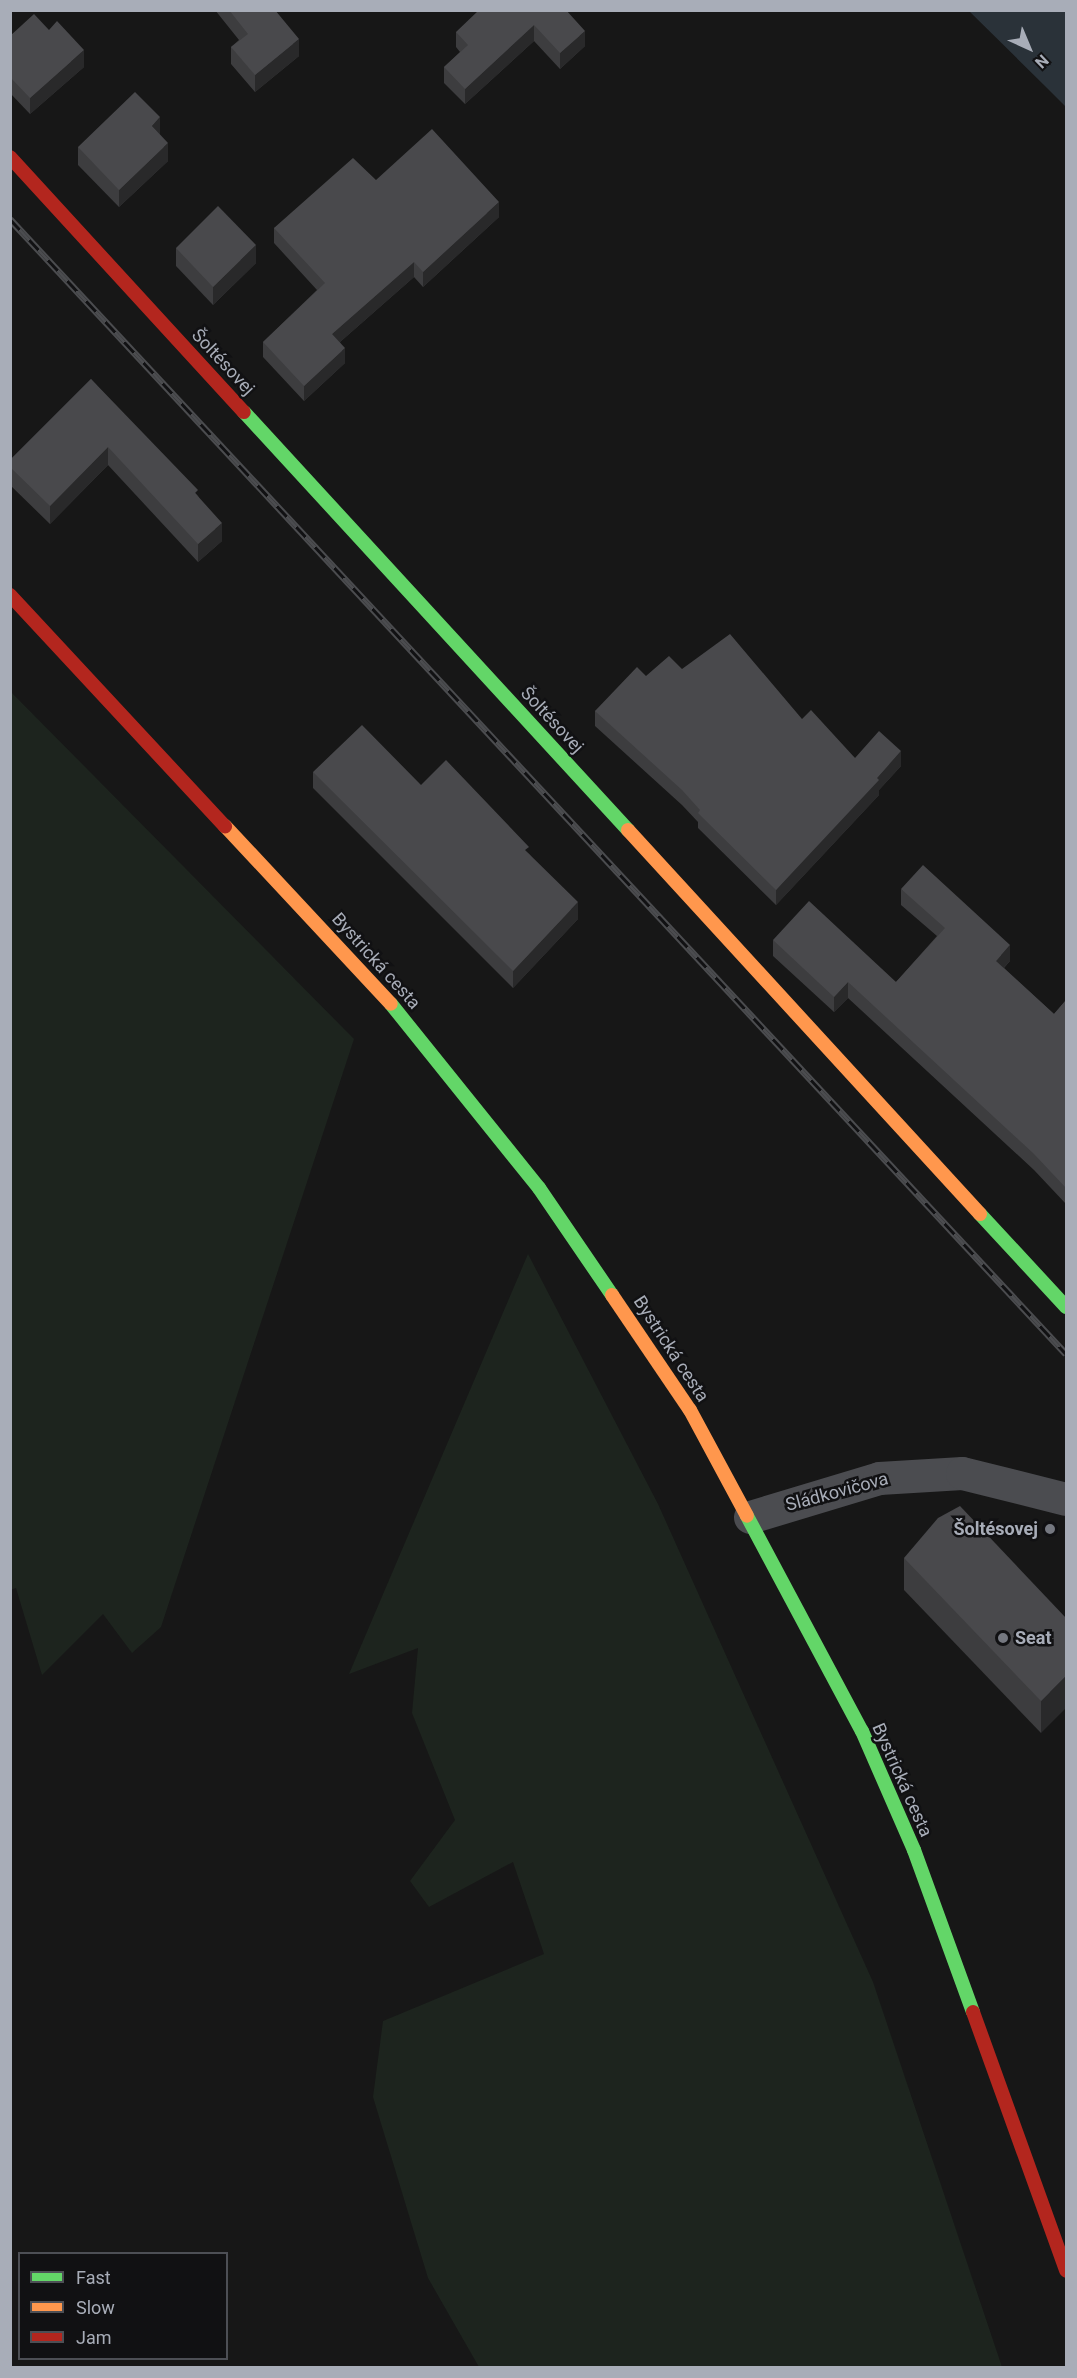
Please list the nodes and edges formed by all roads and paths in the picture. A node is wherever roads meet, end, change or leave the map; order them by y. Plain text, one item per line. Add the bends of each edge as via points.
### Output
1 (10, 157) edge
2 (10, 595) edge
3 (1066, 1307) edge
4 (1066, 1499) edge
5 (750, 1516) junction
6 (1066, 2271) edge

1 - 3 main road, Šoltésovej
2 - 5 main road, Bystrická cesta via 419,1035 487,1118 613,1293 690,1410
4 - 5 street, Sládkovičova via 962,1473 879,1478
5 - 6 main road, Bystrická cesta via 862,1731 914,1850

